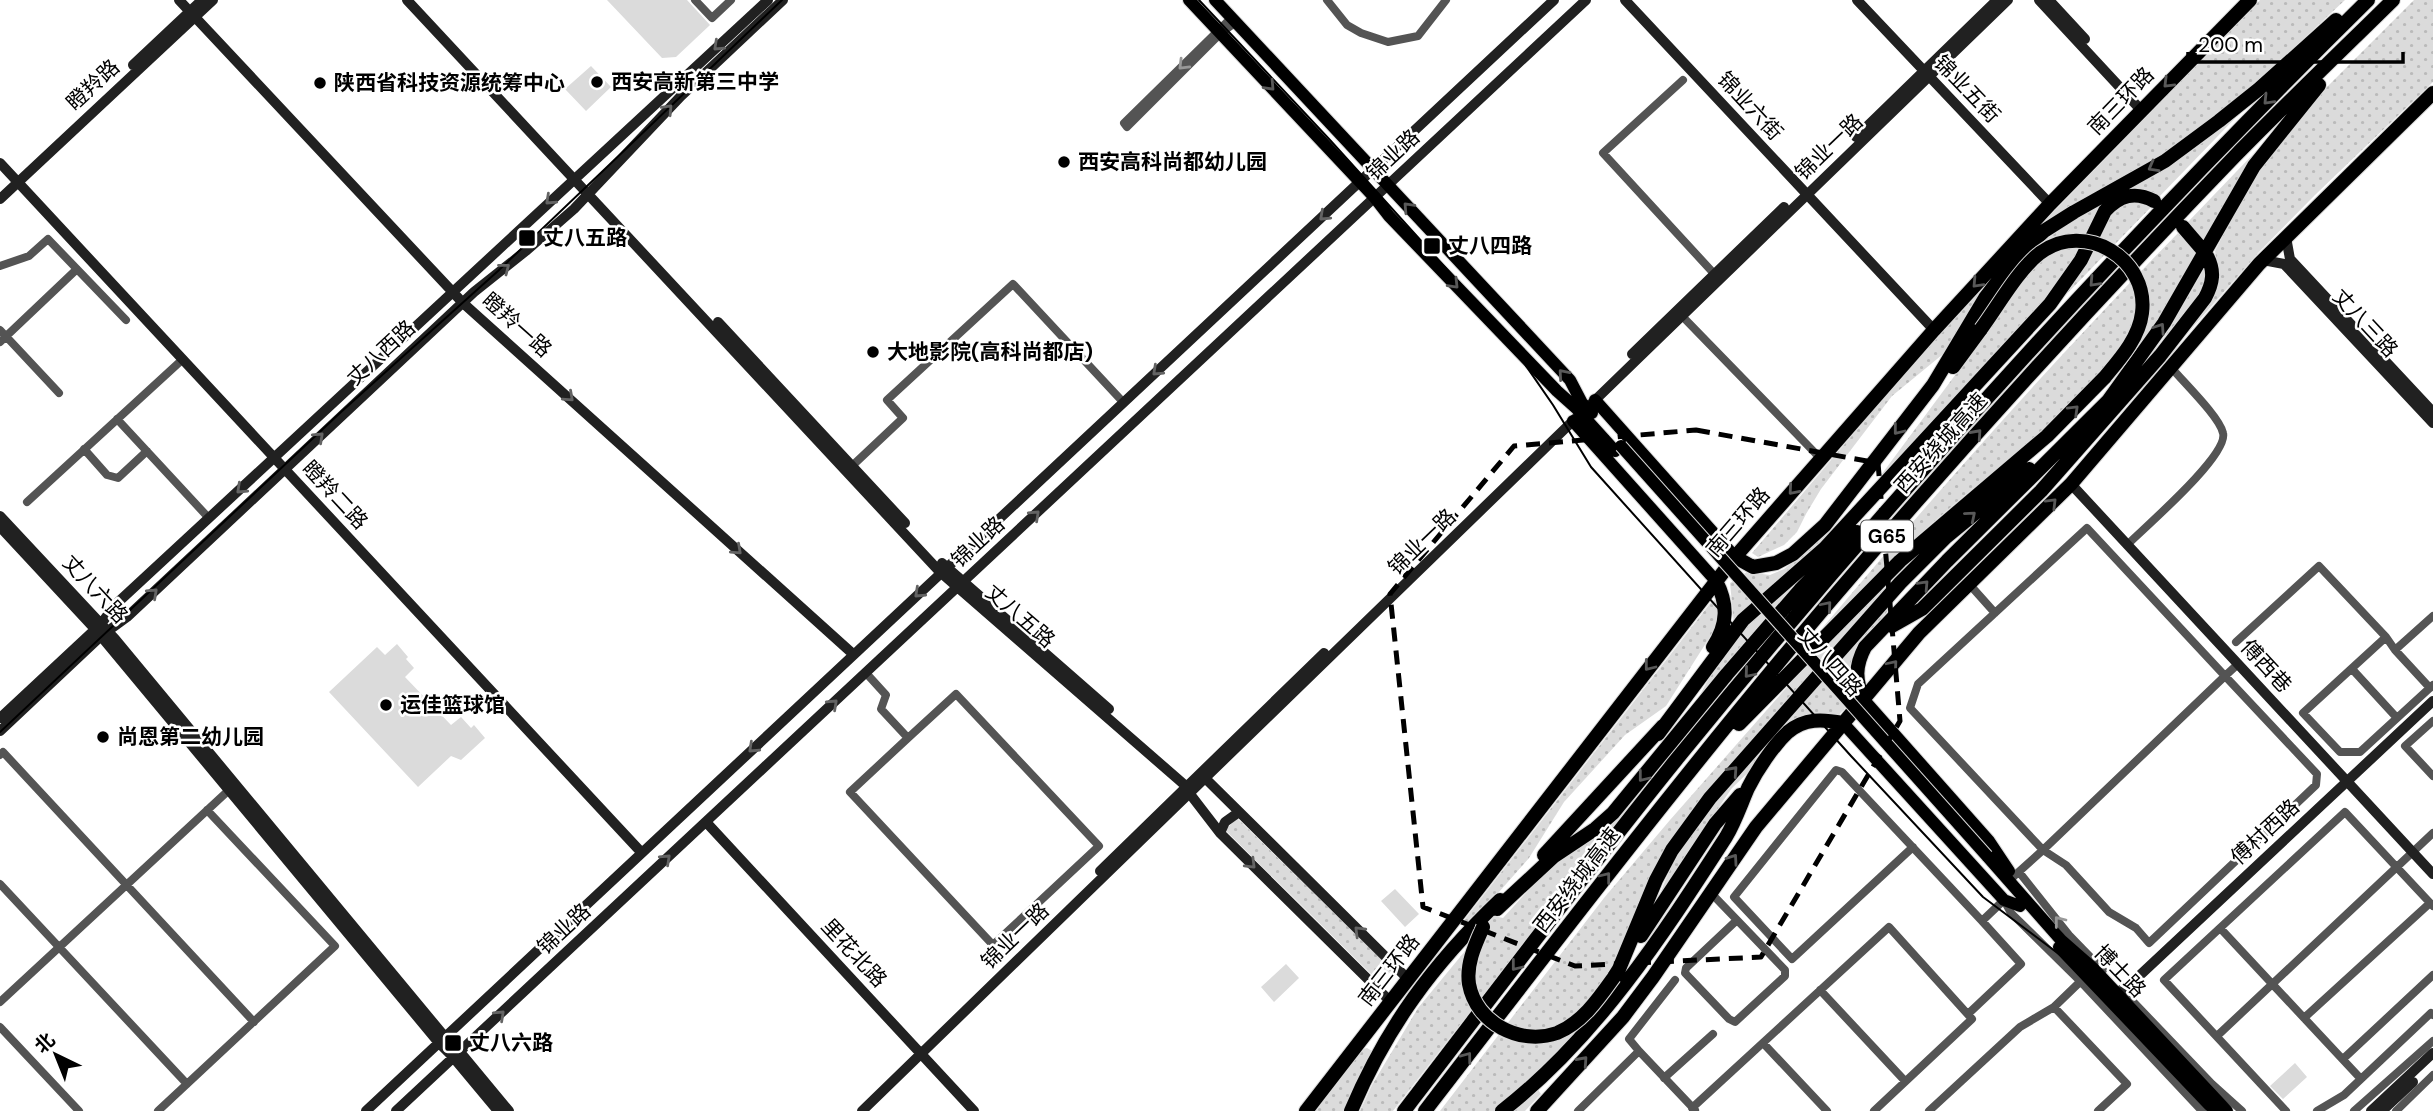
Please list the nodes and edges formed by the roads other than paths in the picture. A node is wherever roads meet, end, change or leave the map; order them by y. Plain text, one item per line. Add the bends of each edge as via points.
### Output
1 (179, 0) edge
2 (202, 0) edge
3 (213, 0) edge
4 (407, 0) edge
5 (417, 0) edge
6 (695, 0) edge
7 (731, 0) edge
8 (768, 0) edge
9 (783, 0) edge
10 (1189, 0) edge
11 (1215, 0) edge
12 (1327, 0) edge
13 (1446, 0) edge
14 (1554, 0) edge
15 (1586, 0) edge
16 (1625, 0) edge
17 (1857, 0) edge
18 (1997, 0) edge
19 (2008, 0) edge
20 (2039, 0) edge
21 (2049, 0) edge
22 (2250, 0) edge
23 (2357, 0) edge
24 (2368, 0) edge
25 (2391, 2) edge
26 (192, 14) junction
27 (1234, 19) junction
28 (1219, 32) junction
29 (1925, 74) junction
30 (1683, 80) dead end
31 (2433, 93) edge
32 (2143, 107) junction
33 (0, 163) edge
34 (1373, 169) junction
35 (576, 176) junction
36 (15, 180) junction
37 (1359, 182) junction
38 (1388, 185) junction
39 (0, 190) edge
40 (591, 192) junction
41 (1805, 192) junction
42 (1375, 198) junction
43 (0, 199) edge
44 (2154, 201) dead end
45 (2050, 204) junction
46 (2183, 227) dead end
47 (2286, 237) junction
48 (2263, 260) junction
49 (0, 266) edge
50 (77, 269) junction
51 (1717, 277) junction
52 (453, 292) junction
53 (463, 303) junction
54 (1682, 316) junction
55 (126, 320) dead end
56 (1934, 330) junction
57 (2, 336) edge
58 (183, 359) junction
59 (2134, 366) junction
60 (2169, 366) junction
61 (1933, 385) junction
62 (59, 393) dead end
63 (1123, 402) junction
64 (1582, 409) junction
65 (2433, 412) edge
66 (1968, 418) junction
67 (117, 419) junction
68 (2433, 423) edge
69 (84, 449) junction
70 (147, 451) junction
71 (274, 458) junction
72 (1820, 458) junction
73 (852, 466) junction
74 (285, 469) junction
75 (2071, 484) junction
76 (27, 502) dead end
77 (206, 515) dead end
78 (0, 516) edge
79 (0, 527) edge
80 (2127, 545) junction
81 (1735, 557) junction
82 (943, 570) junction
83 (1716, 581) junction
84 (960, 585) junction
85 (1970, 585) junction
86 (1995, 613) junction
87 (2433, 616) edge
88 (101, 631) junction
89 (1875, 635) junction
90 (2386, 637) junction
91 (2236, 642) dead end
92 (2395, 650) junction
93 (853, 654) junction
94 (2238, 664) junction
95 (2352, 668) junction
96 (866, 673) junction
97 (2225, 676) junction
98 (2431, 686) edge
99 (1864, 700) junction
100 (2433, 701) edge
101 (0, 718) edge
102 (2397, 718) junction
103 (2433, 720) edge
104 (1843, 723) junction
105 (0, 731) edge
106 (1658, 734) junction
107 (908, 738) junction
108 (0, 755) edge
109 (2433, 776) edge
110 (1206, 779) junction
111 (2347, 781) junction
112 (1190, 788) junction
113 (229, 790) junction
114 (1670, 795) junction
115 (207, 810) junction
116 (1239, 812) junction
117 (706, 822) junction
118 (1220, 833) junction
119 (2431, 837) edge
120 (1913, 847) junction
121 (2042, 850) junction
122 (641, 852) junction
123 (2413, 853) junction
124 (1985, 859) joint
125 (2397, 868) junction
126 (2433, 874) edge
127 (2016, 875) junction
128 (1520, 880) junction
129 (0, 884) edge
130 (126, 884) junction
131 (1710, 892) junction
132 (2004, 900) junction
133 (2023, 902) junction
134 (2431, 905) edge
135 (1497, 909) junction
136 (1737, 920) junction
137 (1982, 921) junction
138 (1482, 922) junction
139 (2220, 928) junction
140 (59, 947) junction
141 (2433, 975) edge
142 (1620, 976) junction
143 (1408, 979) junction
144 (2084, 979) junction
145 (1675, 980) dead end
146 (2272, 984) junction
147 (1820, 990) junction
148 (2123, 991) junction
149 (0, 1002) edge
150 (1391, 1002) junction
151 (2054, 1007) junction
152 (2432, 1013) edge
153 (1968, 1014) junction
154 (2304, 1018) junction
155 (254, 1022) junction
156 (0, 1027) edge
157 (1713, 1034) dead end
158 (2217, 1036) junction
159 (442, 1040) junction
160 (2433, 1041) edge
161 (1762, 1043) junction
162 (919, 1051) junction
163 (1639, 1051) junction
164 (2433, 1053) edge
165 (457, 1055) junction
166 (2343, 1059) junction
167 (2433, 1063) edge
168 (2433, 1075) edge
169 (1664, 1078) junction
170 (2361, 1079) junction
171 (1905, 1081) junction
172 (187, 1084) junction
173 (1541, 1109) edge
174 (1694, 1110) edge
175 (79, 1111) edge
176 (158, 1111) edge
177 (366, 1111) edge
178 (396, 1111) edge
179 (498, 1111) edge
180 (509, 1111) edge
181 (852, 1111) edge
182 (862, 1111) edge
183 (974, 1111) edge
184 (1306, 1111) edge
185 (1350, 1111) edge
186 (1404, 1111) edge
187 (1425, 1111) edge
188 (1502, 1111) edge
189 (1578, 1111) edge
190 (1827, 1111) edge
191 (1874, 1111) edge
192 (1929, 1111) edge
193 (2098, 1111) edge
194 (2202, 1111) edge
195 (2215, 1111) edge
196 (2227, 1111) edge
197 (2242, 1111) edge
198 (2286, 1111) edge
199 (2317, 1111) edge
200 (2354, 1111) edge
201 (2371, 1111) edge
202 (2382, 1111) edge
203 (2396, 1111) edge

1 - 26 street, 瞪羚一路
2 - 26 street, 瞪羚路
3 - 26 street, 瞪羚路
4 - 35 street, 丈八五路
5 - 35 street, 丈八五路
6 - 7 street via 712,18
8 -> 35 street, 丈八西路
40 -> 9 street, 丈八西路 via 681,96
10 - 28 main road, 丈八四路
11 - 27 main road, 丈八四路
12 - 13 street via 1347,25 1388,42 1418,36
14 - 34 street, 锦业路
15 - 38 street, 锦业路
16 - 41 street, 锦业六街
17 - 29 street, 锦业五街
18 - 29 street, 锦业一路
19 - 29 street, 锦业一路
20 - 32 street
21 - 32 street
22 -> 32 highway, 南三环路
23 -> 61 highway via 2219,121 2165,161 2044,232 2017,256
24 -> 66 highway, 西安绕城高速 / G65 via 2151,221
59 -> 25 highway via 2182,293 2254,166
114 -> 25 highway, 西安绕城高速 / G65 via 1832,600 2058,344 2237,154
26 - 36 street, 瞪羚路
26 - 52 street, 瞪羚一路
27 - 28 street
27 - 34 main road, 丈八四路
28 -> 28 street via 1124,122 1127,127
28 -> 37 main road, 丈八四路
29 - 41 street, 锦业一路
29 - 45 street, 锦业五街
30 - 51 street via 1603,153
31 - 47 highway
32 - 45 highway, 南三环路
33 - 36 street, 瞪羚二路
34 - 37 street, 锦业路
34 - 38 main road, 丈八四路
35 - 40 street, 丈八五路
35 -> 52 street, 丈八西路
36 - 39 street, 瞪羚路
36 - 43 street, 瞪羚路
36 - 58 street, 瞪羚二路
37 - 42 main road, 丈八四路
37 -> 63 street, 锦业路
38 - 42 street, 锦业路
64 -> 38 main road, 丈八四路 via 1570,380
53 -> 40 street, 丈八西路
40 - 73 street, 丈八五路
40 - 82 street, 丈八五路
41 - 51 street, 锦业一路
41 - 56 street, 锦业六街
42 -> 64 main road, 丈八四路 via 1557,391
84 -> 42 street, 锦业路
44 - 106 highway via 2144,195 2128,195 2105,211 2076,268 2050,304 1825,548 1743,620
45 -> 56 highway, 南三环路
46 - 89 highway via 2212,265 2205,298 2041,491 1922,609
47 - 48 highway
47 - 65 street, 丈八三路 via 2290,259
48 - 60 highway
48 - 68 street, 丈八三路 via 2284,264
49 - 50 street via 29,257 48,239
50 - 55 street
50 - 57 street
51 - 54 street, 锦业一路
51 - 64 street, 锦业一路
52 - 53 street, 瞪羚一路
52 - 71 street, 丈八西路
74 -> 53 street, 丈八西路
53 -> 93 street, 瞪羚一路
54 - 64 street, 锦业一路
54 - 72 street
56 - 72 highway, 南三环路
57 - 62 street
58 - 67 street
58 - 71 street, 瞪羚二路
89 -> 59 highway via 2108,401
142 -> 59 highway via 1661,870 1710,798 1900,583 1946,537 2073,432
60 - 75 highway
60 - 80 street via 2216,419 2223,443 2210,464
61 -> 81 highway via 1825,525 1793,554 1753,567
114 -> 61 highway, bridge via 1900,561 2047,436 2105,377 2137,330 2142,313 2136,276 2109,247 2090,242 2073,241 2040,253 1955,365
63 - 73 street via 1013,284 887,400 903,418
63 - 82 street, 锦业路
64 - 81 main road
64 - 83 main road
64 - 110 street, 锦业一路
64 - 112 street, 锦业一路
64 - 124 main road, 丈八四路, bridge
66 -> 135 highway via 1800,590 1613,813 1553,857
66 -> 186 highway, 西安绕城高速 / G65 via 1675,762
67 - 69 street
67 - 70 street
69 - 70 street via 107,475 118,478
69 - 76 street
70 - 77 street
71 - 74 street, 瞪羚二路
71 -> 88 street, 丈八西路 via 115,605
72 -> 81 highway, 南三环路
73 - 82 street, 丈八五路
88 -> 74 street, 丈八西路
74 - 122 street, 瞪羚二路
75 - 80 street, 傅西巷
85 -> 75 highway
78 - 88 street, 丈八六路
79 - 88 street, 丈八六路
80 - 94 street, 傅西巷
81 - 83 highway, 南三环路
82 - 84 street, 丈八五路
82 -> 93 street, 锦业路
83 - 106 highway via 1724,596 1720,632
83 -> 143 highway, 南三环路
84 - 96 street, 锦业路
84 - 112 street, 丈八五路
85 - 86 street
99 -> 85 highway via 1919,633
86 - 97 street via 2087,528
86 - 121 street via 1918,684 1910,708
87 - 92 street
88 - 101 street, 丈八西路
88 - 105 street, 丈八西路
88 - 113 street, 丈八六路
88 - 159 street, 丈八六路
89 - 99 highway via 1856,672
90 - 91 street via 2319,566
90 - 92 street
90 - 95 street
92 - 98 street
93 -> 122 street, 锦业路
94 - 97 street
94 - 111 street, 傅西巷
95 - 102 street
95 - 102 street via 2303,713 2340,752 2354,754
96 - 107 street via 886,695 881,709
117 -> 96 street, 锦业路
97 - 121 street
97 - 121 street via 2317,774 2316,785 2149,943 2136,928 2109,912 2066,865
98 - 102 street
99 - 104 highway
99 - 127 main road
100 - 111 street, 傅村西路
103 - 109 street via 2405,746
131 -> 104 highway via 1756,827
104 - 132 main road
104 - 142 highway via 1811,720 1778,743 1750,785 1715,824
106 - 128 highway
107 - 107 street via 956,694 1099,846 993,945 850,792
108 - 130 street via 3,751
110 - 112 street
110 - 116 street
111 - 123 street, 傅西巷
111 - 148 street, 傅村西路
112 - 118 street, 丈八五路
112 - 162 street, 锦业一路
113 - 115 street
113 - 159 street, 丈八六路
187 -> 114 highway, 西安绕城高速 / G65
115 - 130 street
115 - 155 street via 335,946
116 - 118 street via 1225,822
143 -> 116 street
117 - 162 street, 里花北路
165 -> 117 street, 锦业路
118 -> 150 street, 丈八五路
119 - 123 street
120 - 120 street via 1836,770 1734,897 1792,959
120 - 137 street
121 - 127 street
122 - 159 street, 锦业路
123 - 125 street
123 - 126 street, 傅西巷
124 - 133 main road, 博士路
125 - 134 street
125 - 139 street via 2345,812
125 - 146 street
127 - 133 main road
148 -> 127 street
128 - 135 highway
128 - 138 highway
129 - 140 street
130 - 140 street
130 - 155 street
131 - 136 street
173 -> 131 highway via 1623,1017
132 - 133 main road
132 - 137 street
132 - 144 street via 2011,913
133 - 144 main road, 博士路
133 - 196 main road, 博士路 via 2094,969
134 - 154 street
135 - 138 highway
136 - 136 street via 1685,972 1735,1022 1785,976 1785,970
137 - 153 street via 2021,964
138 - 142 highway, bridge via 1471,953 1469,983 1490,1020 1513,1033 1556,1033 1575,1022
138 - 185 highway via 1423,982 1402,1012
139 - 146 street
139 - 158 street via 2164,980
140 - 149 street
140 - 172 street
141 - 166 street
142 - 188 highway via 1571,1049
143 - 150 highway, 南三环路
144 - 151 street
144 - 194 street
144 - 195 main road, 博士路
145 - 163 street via 1629,1039
146 - 154 street
146 - 158 street
147 - 153 street via 1889,927
147 - 161 street
147 - 171 street
148 - 197 street
150 - 184 highway, 南三环路
151 - 192 street via 2020,1027
151 - 193 street via 2127,1084
152 - 170 street
153 - 171 street via 1972,1018
154 - 166 street
155 - 172 street
156 - 175 street
157 - 169 street
158 - 198 street
159 - 165 street, 丈八六路
159 - 177 street, 锦业路
160 - 200 street
161 - 174 street
161 - 190 street
162 - 181 street, 锦业一路
162 - 182 street, 锦业一路
162 - 183 street, 里花北路
163 - 169 street
163 - 189 street
164 - 201 street
165 - 178 street, 锦业路
165 - 179 street, 丈八六路
165 - 180 street, 丈八六路
166 - 170 street
167 - 202 street
168 - 203 street
169 - 174 street
170 - 199 street via 2344,1096
171 - 191 street
172 - 176 street

